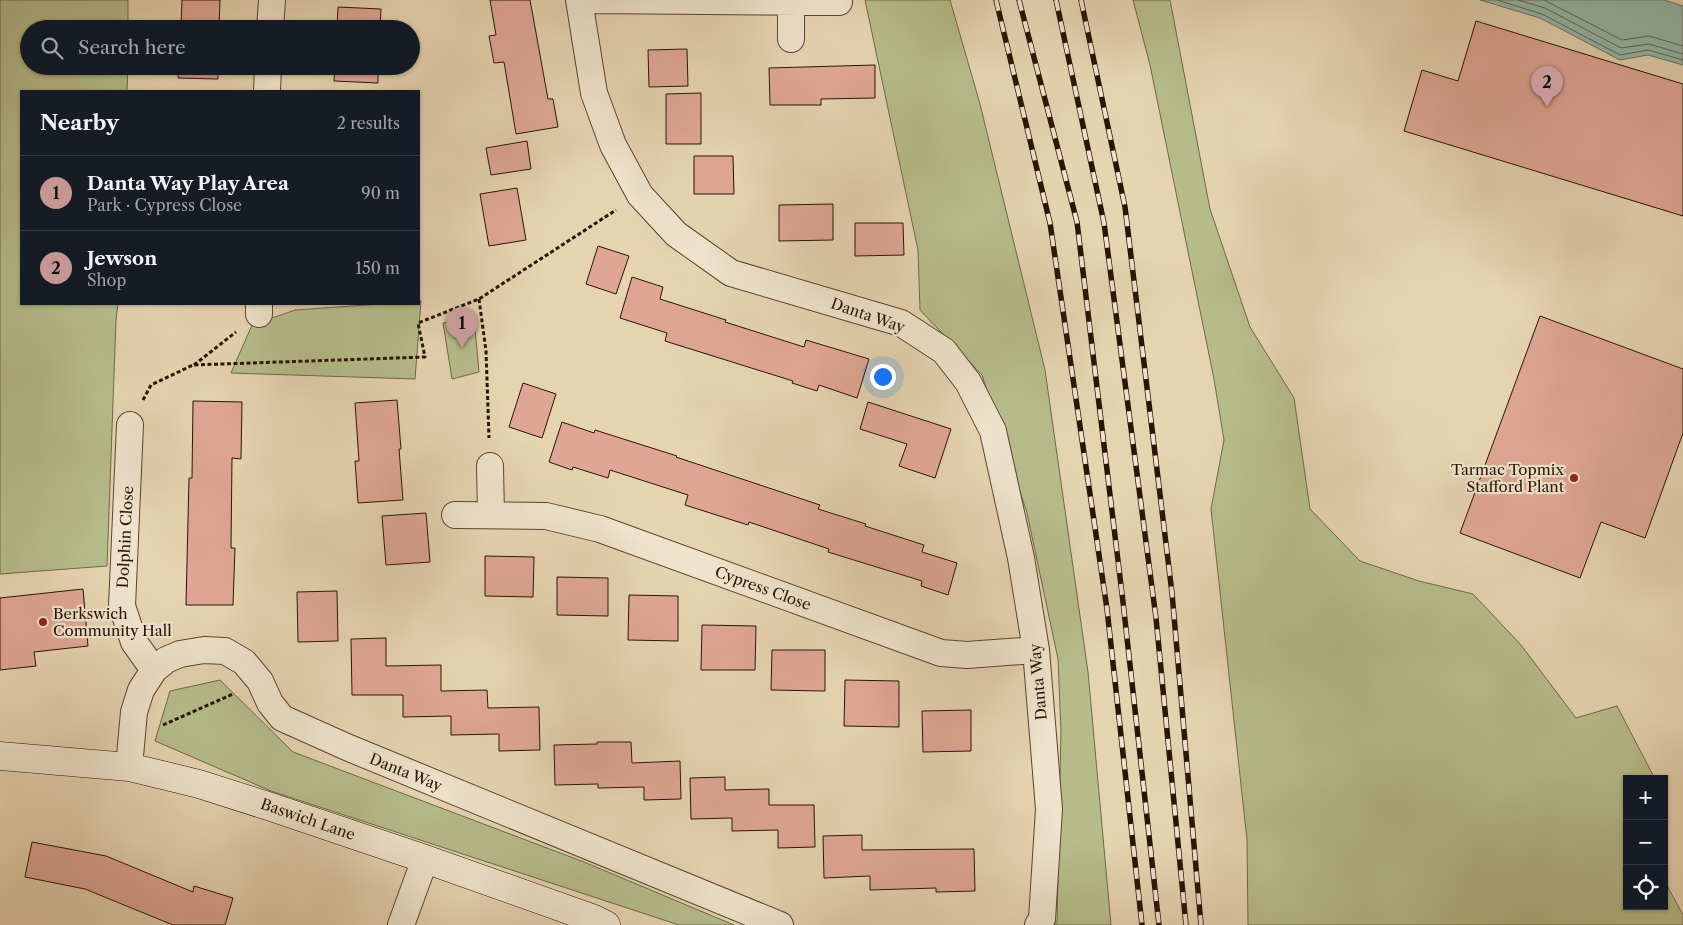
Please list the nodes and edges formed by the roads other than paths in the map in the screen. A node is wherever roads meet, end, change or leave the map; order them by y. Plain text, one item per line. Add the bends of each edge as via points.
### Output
1 (272, 0) edge
2 (579, 0) edge
3 (588, 0) edge
4 (791, 2) junction
5 (838, 2) dead end
6 (271, 20) edge
7 (791, 39) dead end
8 (268, 75) edge
9 (267, 90) edge
10 (130, 425) road end
11 (490, 466) road end
12 (455, 515) dead end
13 (491, 515) junction
14 (1036, 650) junction
15 (154, 670) junction
16 (0, 756) edge
17 (129, 767) junction
18 (424, 859) junction
19 (401, 925) edge
20 (606, 925) edge
21 (780, 925) edge
22 (1038, 925) edge

1 - 6 street
2 - 14 street, Danta Way via 594,93 613,146 640,195 676,234 730,272 901,323 944,352 968,382 993,430 1021,558
3 - 4 street
4 - 5 street
4 - 7 street
8 - 9 street
10 - 15 street, Dolphin Close via 122,606 134,642
11 - 13 street
12 - 13 street, Cypress Close
13 - 14 street, Cypress Close via 546,516 600,529 941,652 967,655
14 - 22 street, Danta Way via 1049,809 1042,919
15 - 17 street, Danta Way via 141,690 134,712
15 - 21 street, Danta Way via 180,654 225,651 244,662 260,681 270,703 282,718 290,722
16 - 17 street, Baswich Lane
17 - 18 street, Baswich Lane via 199,784
18 - 19 street
18 - 20 street, Baswich Lane

